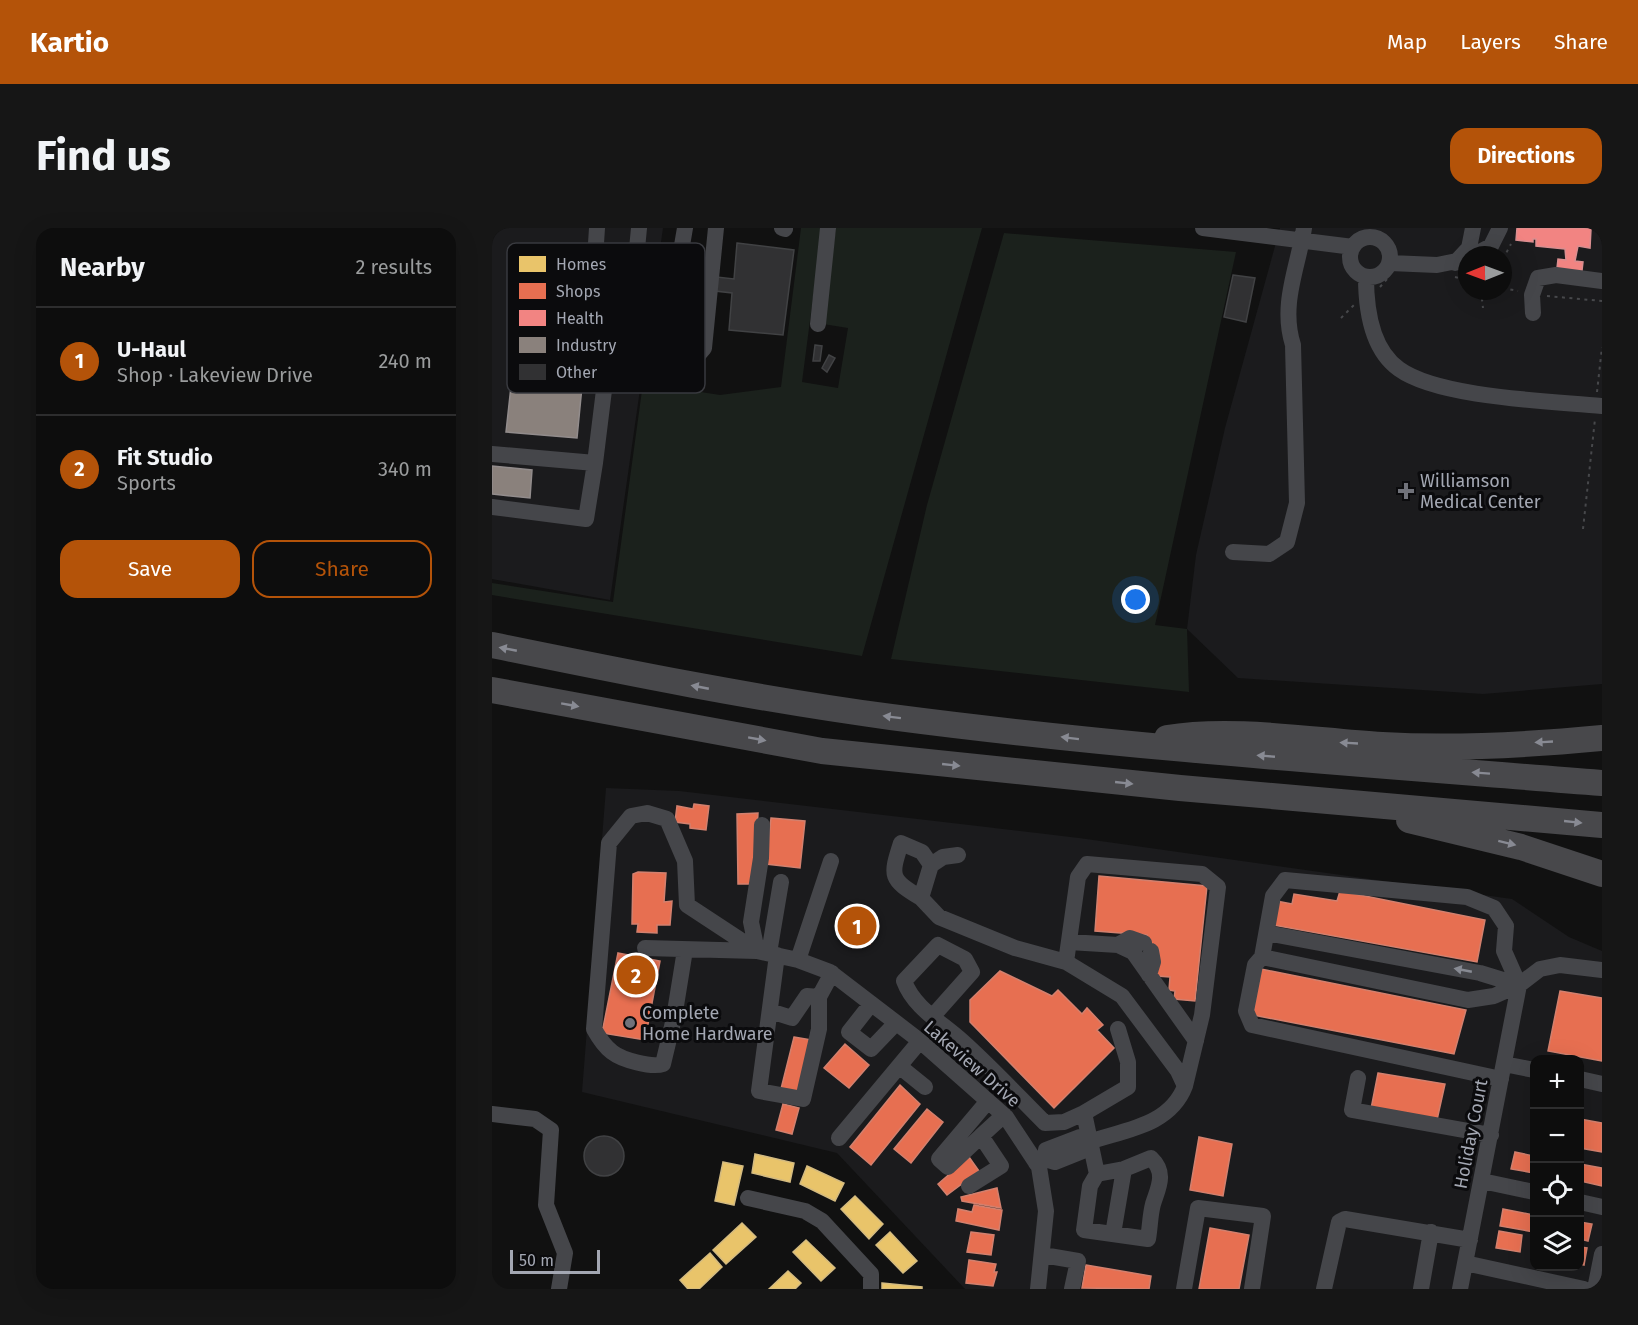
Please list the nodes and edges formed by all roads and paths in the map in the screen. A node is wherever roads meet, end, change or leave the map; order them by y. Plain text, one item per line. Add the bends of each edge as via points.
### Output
1 (597, 228) edge
2 (639, 228) edge
3 (685, 228) edge
4 (716, 228) edge
5 (828, 228) edge
6 (1205, 228) edge
7 (1473, 228) edge
8 (1500, 228) edge
9 (1371, 232) edge
10 (1303, 234) edge
11 (596, 243) edge
12 (638, 243) edge
13 (682, 243) edge
14 (1491, 246) edge
15 (1353, 247) junction
16 (1456, 266) edge
17 (1390, 270) junction
18 (1602, 281) edge
19 (1366, 285) junction
20 (1512, 290) edge
21 (1532, 295) junction
22 (1482, 300) edge
23 (1602, 301) edge
24 (1483, 308) dead end
25 (1533, 313) dead end
26 (1341, 318) dead end
27 (818, 324) dead end
28 (705, 338) edge
29 (1602, 347) edge
30 (604, 393) edge
31 (1599, 405) edge
32 (492, 454) edge
33 (596, 463) junction
34 (492, 507) edge
35 (1583, 530) dead end
36 (1233, 552) dead end
37 (492, 645) edge
38 (492, 690) edge
39 (1602, 738) edge
40 (1128, 744) junction
41 (1602, 783) edge
42 (1180, 788) junction
43 (762, 825) dead end
44 (1602, 825) edge
45 (958, 855) dead end
46 (831, 861) dead end
47 (931, 865) junction
48 (1602, 874) edge
49 (781, 882) dead end
50 (921, 898) junction
51 (1267, 933) junction
52 (1069, 942) junction
53 (1119, 945) junction
54 (645, 948) dead end
55 (685, 950) junction
56 (768, 953) junction
57 (1262, 957) junction
58 (798, 960) junction
59 (1066, 962) junction
60 (1602, 970) edge
61 (832, 973) junction
62 (1149, 975) junction
63 (1519, 985) junction
64 (819, 997) junction
65 (871, 1004) junction
66 (770, 1011) junction
67 (932, 1017) dead end
68 (895, 1024) junction
69 (1118, 1029) dead end
70 (920, 1041) junction
71 (1196, 1041) junction
72 (969, 1048) junction
73 (899, 1066) junction
74 (950, 1068) junction
75 (1530, 1070) edge
76 (1503, 1072) junction
77 (1358, 1078) dead end
78 (1584, 1080) edge
79 (1602, 1084) edge
80 (1185, 1086) junction
81 (925, 1087) dead end
82 (988, 1101) junction
83 (1084, 1113) junction
84 (492, 1114) edge
85 (1004, 1115) junction
86 (1491, 1135) junction
87 (981, 1136) junction
88 (839, 1138) dead end
89 (1084, 1143) junction
90 (1040, 1161) junction
91 (1124, 1169) junction
92 (1096, 1174) junction
93 (1482, 1181) junction
94 (969, 1186) dead end
95 (1530, 1191) edge
96 (748, 1198) dead end
97 (1584, 1203) edge
98 (1602, 1207) edge
99 (1431, 1232) junction
100 (1113, 1234) junction
101 (1470, 1240) junction
102 (1602, 1254) edge
103 (1043, 1255) junction
104 (1465, 1263) junction
105 (559, 1289) edge
106 (871, 1289) edge
107 (1038, 1289) edge
108 (1072, 1289) edge
109 (1184, 1289) edge
110 (1252, 1289) edge
111 (1324, 1289) edge
112 (1420, 1289) edge
113 (1460, 1289) edge
114 (1584, 1289) edge
115 (1595, 1289) edge

1 - 11 street
2 - 12 street
3 - 13 street
4 - 28 street
5 - 27 street
6 - 10 street
7 - 16 street via 1469,248
8 - 14 street
9 - 15 street
9 - 17 street via 1391,256
10 - 15 street
10 - 36 street via 1288,299 1297,503 1287,542 1269,554
15 - 19 street via 1351,262
16 - 17 street
17 - 19 street
17 - 19 path via 1379,289
18 - 21 street via 1556,274 1538,278
19 - 26 path
19 - 31 street via 1369,318 1380,347 1398,368 1423,382 1459,391
20 - 21 path
21 - 23 path
21 - 25 street
22 - 24 path
29 - 31 path
30 - 33 street
31 - 35 path
32 - 33 street
33 - 34 street via 586,519
40 -> 37 highway via 890,717 711,690
38 -> 42 highway via 822,751
39 -> 40 highway via 1469,746 1393,745 1202,732
41 -> 40 highway
42 -> 44 highway
42 -> 48 highway via 1312,811 1405,818 1521,847
43 - 56 street via 751,922
45 - 47 street via 943,857
46 - 58 street
47 - 50 street
47 - 50 street via 922,852 901,843 892,871 898,884
49 - 56 street
50 - 59 street via 939,917 1015,948
51 - 57 street
63 -> 51 street via 1480,973
51 - 63 street via 1273,896 1285,880 1467,897 1494,908 1506,926 1504,951
52 - 53 street
52 - 59 street
52 - 71 street via 1078,877 1087,864 1202,874 1218,887
53 - 62 street via 1133,952
53 - 62 street via 1130,938 1148,947 1153,962
54 - 55 street
55 - 56 street
55 - 56 street via 663,1064 656,1066 614,1054 594,1029 609,843 631,816 647,813 667,819 685,861 687,905
56 - 58 street, Lakeview Drive
56 - 66 street
57 - 63 street via 1468,1000 1494,996
57 - 76 street via 1255,965 1246,1011 1252,1025
58 - 61 street, Lakeview Drive
59 - 80 street via 1122,996
60 - 63 street via 1560,965 1540,969
61 - 64 street
61 - 65 street, Lakeview Drive
62 - 71 street
63 - 76 street, Holiday Court
64 - 66 street via 807,996 792,1018
64 - 66 street via 819,1029 803,1099 759,1091
65 - 68 street, Lakeview Drive
65 - 68 street via 849,1032 871,1049
67 - 72 street
68 - 70 street, Lakeview Drive
69 - 83 street via 1128,1062 1128,1087
70 - 73 street
70 - 74 street, Lakeview Drive
71 - 80 street
72 - 74 street
72 - 83 street via 1045,1123 1064,1122
73 - 81 street
73 - 88 street
74 - 82 street, Lakeview Drive
75 - 76 street
76 - 86 street, Holiday Court
77 - 86 street via 1352,1110
78 - 79 street
80 - 89 street via 1172,1110 1151,1122
82 - 85 street, Lakeview Drive
82 - 87 street via 939,1159 948,1167
83 - 89 street
84 - 105 street via 535,1119 551,1130 546,1205 565,1253
85 - 87 street
85 - 90 street, Lakeview Drive
86 - 93 street, Holiday Court
87 - 94 street via 1001,1166
89 - 90 street via 1055,1162
89 - 92 street
90 - 103 street, Lakeview Drive via 1046,1211
91 - 92 street
91 - 100 street
91 - 100 street via 1151,1158 1162,1186 1153,1204 1148,1239
92 - 100 street via 1090,1186 1084,1230
93 - 95 street
93 - 101 street, Holiday Court
96 - 106 street via 805,1211 822,1221 871,1274
97 - 98 street
99 - 101 street
99 - 111 street via 1345,1219 1339,1222
99 - 112 street
101 - 104 street, Holiday Court
102 - 115 street
103 - 107 street, Lakeview Drive
103 - 108 street via 1078,1261
104 - 113 street, Holiday Court
104 - 114 street
109 - 110 street via 1198,1208 1263,1216

